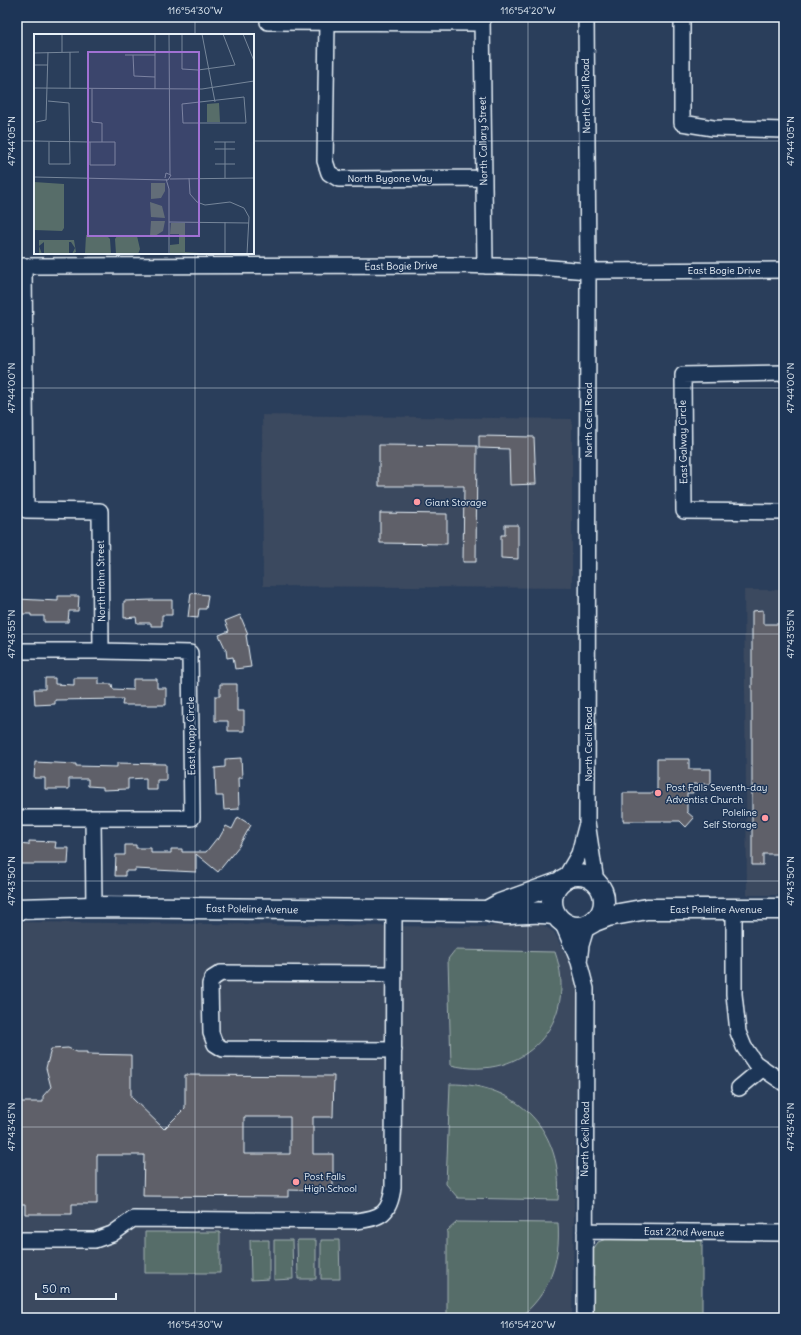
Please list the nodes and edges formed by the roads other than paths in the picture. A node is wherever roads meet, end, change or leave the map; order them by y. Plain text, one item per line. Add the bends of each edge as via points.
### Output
1 (586, 17) edge
2 (682, 17) edge
3 (482, 20) edge
4 (268, 22) dead end
5 (327, 22) junction
6 (784, 130) edge
7 (484, 178) junction
8 (21, 266) edge
9 (485, 266) junction
10 (784, 270) edge
11 (588, 272) junction
12 (784, 373) edge
13 (784, 512) edge
14 (17, 651) edge
15 (101, 651) junction
16 (17, 818) edge
17 (93, 818) junction
18 (587, 822) junction
19 (561, 880) junction
20 (599, 885) junction
21 (94, 907) junction
22 (17, 908) edge
23 (647, 909) junction
24 (734, 909) junction
25 (784, 909) edge
26 (394, 910) junction
27 (487, 910) junction
28 (559, 918) junction
29 (591, 923) junction
30 (580, 962) junction
31 (394, 974) junction
32 (394, 1050) junction
33 (763, 1068) junction
34 (784, 1083) edge
35 (739, 1088) dead end
36 (584, 1232) junction
37 (784, 1233) edge
38 (17, 1240) edge
39 (585, 1318) edge

1 - 11 street, North Cecil Road
2 - 6 street via 682,123 713,128
3 - 5 street
3 - 7 street, North Callary Street
4 - 5 street
5 - 7 street, North Bygone Way via 325,161 329,173 339,179
7 - 9 street, North Callary Street
8 - 9 street, East Bogie Drive
8 - 15 street, North Hahn Street via 26,510 100,511
9 - 11 street, East Bogie Drive via 538,267
10 - 11 street, East Bogie Drive
11 - 18 street, North Cecil Road
12 - 13 street, East Galway Circle via 683,375 684,511
14 - 15 street, East Knapp Circle
15 - 17 street, East Knapp Circle via 190,654 192,818
16 - 17 street, East Knapp Circle
17 - 21 street
18 - 19 street, North Cecil Road via 574,865
18 - 20 street, North Cecil Road
19 - 20 main road via 572,875 581,875
19 - 27 main road, East Poleline Avenue
19 - 28 main road via 551,898 552,907
20 - 23 main road, East Poleline Avenue via 625,902
20 - 29 main road via 603,905 600,914
21 - 22 main road, East Poleline Avenue
21 - 26 main road, East Poleline Avenue
23 - 24 main road, East Poleline Avenue
23 - 29 main road, East Poleline Avenue via 608,916
24 - 25 main road, East Poleline Avenue
24 - 33 street via 734,994 738,1032 751,1058
26 - 27 main road, East Poleline Avenue
26 - 31 street
27 - 28 main road, East Poleline Avenue via 508,916 545,912
28 - 29 main road via 570,926 578,927
28 - 30 street, North Cecil Road
29 - 30 street, North Cecil Road via 581,945
30 - 36 street, North Cecil Road via 586,989
31 - 32 street
31 - 32 street via 221,973 213,978 210,984 211,1033 215,1044 223,1049
32 - 38 street via 392,1200 388,1209 380,1216 356,1221 133,1219 112,1234 95,1240
33 - 34 street
33 - 35 street
36 - 37 street, East 22nd Avenue
36 - 39 street, North Cecil Road

